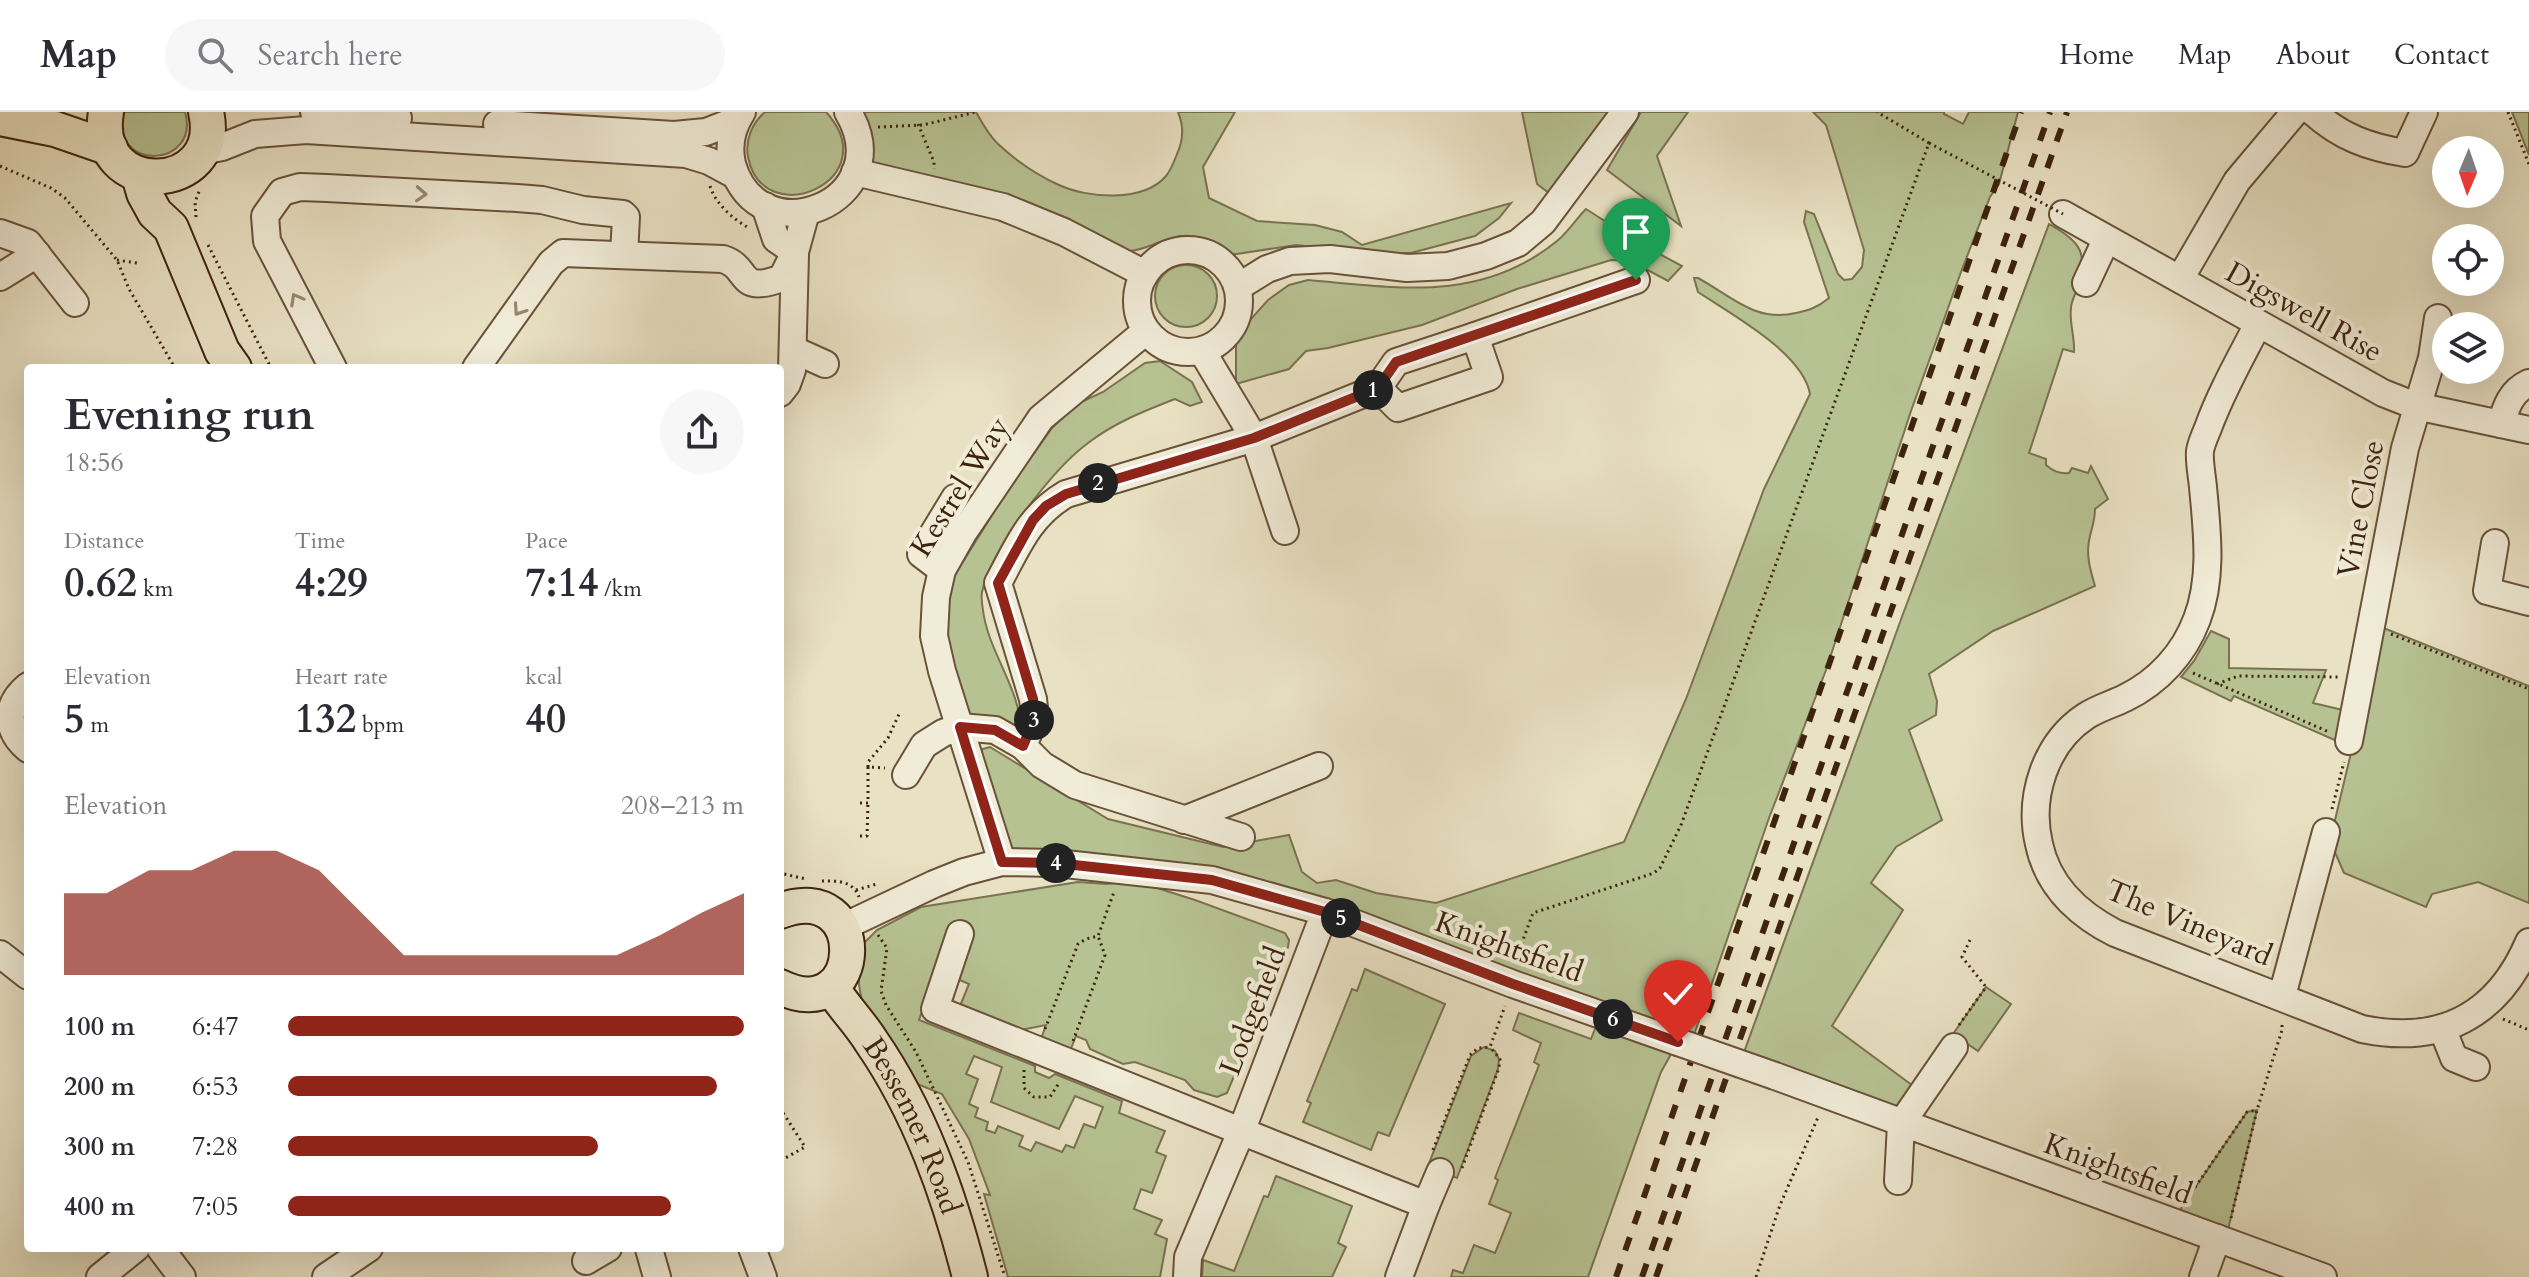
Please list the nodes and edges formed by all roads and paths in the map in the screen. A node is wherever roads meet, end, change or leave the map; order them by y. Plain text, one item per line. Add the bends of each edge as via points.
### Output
1 (106, 112) edge
2 (206, 112) edge
3 (314, 112) edge
4 (976, 112) edge
5 (1625, 112) edge
6 (1877, 112) edge
7 (2313, 112) edge
8 (2424, 112) edge
9 (2508, 112) edge
10 (433, 116) edge
11 (740, 116) edge
12 (0, 118) edge
13 (851, 118) edge
14 (2279, 118) edge
15 (918, 124) junction
16 (1929, 143) junction
17 (110, 148) junction
18 (194, 160) junction
19 (2529, 164) edge
20 (0, 166) edge
21 (855, 172) junction
22 (139, 175) junction
23 (735, 175) junction
24 (933, 190) junction
25 (765, 206) junction
26 (806, 212) junction
27 (2063, 214) joint
28 (171, 228) junction
29 (0, 233) edge
30 (2106, 240) junction
31 (795, 252) junction
32 (37, 254) junction
33 (624, 255) junction
34 (117, 260) junction
35 (137, 263) dead end
36 (1145, 274) junction
37 (0, 277) edge
38 (2180, 279) junction
39 (1636, 280) dead end
40 (2086, 283) dead end
41 (1238, 287) junction
42 (75, 303) dead end
43 (2258, 324) junction
44 (1146, 331) junction
45 (1475, 336) junction
46 (794, 350) junction
47 (1202, 351) junction
48 (2432, 358) edge
49 (173, 364) edge
50 (231, 364) edge
51 (331, 364) edge
52 (479, 364) edge
53 (825, 364) dead end
54 (2529, 383) edge
55 (784, 388) edge
56 (1378, 388) junction
57 (2416, 406) junction
58 (2501, 424) junction
59 (2529, 430) edge
60 (1254, 438) junction
61 (955, 498) dead end
62 (1285, 531) dead end
63 (2495, 543) dead end
64 (942, 570) junction
65 (2529, 602) edge
66 (2370, 625) junction
67 (2170, 664) junction
68 (2362, 677) junction
69 (2217, 684) junction
70 (24, 689) edge
71 (2529, 689) edge
72 (900, 712) dead end
73 (960, 727) junction
74 (2349, 741) junction
75 (24, 744) edge
76 (1023, 746) junction
77 (1319, 766) dead end
78 (868, 767) junction
79 (908, 773) joint
80 (860, 803) dead end
81 (868, 803) junction
82 (1184, 820) junction
83 (2326, 832) joint
84 (860, 836) dead end
85 (1241, 837) dead end
86 (1002, 862) junction
87 (1123, 869) junction
88 (784, 892) edge
89 (1325, 912) junction
90 (843, 927) junction
91 (960, 934) dead end
92 (1098, 936) junction
93 (1970, 940) dead end
94 (2529, 942) edge
95 (0, 954) edge
96 (24, 973) edge
97 (1510, 982) junction
98 (831, 987) junction
99 (784, 988) edge
100 (2517, 991) edge
101 (2282, 996) junction
102 (2484, 1007) junction
103 (2442, 1028) junction
104 (2529, 1030) edge
105 (1490, 1047) junction
106 (1954, 1047) joint
107 (1035, 1049) junction
108 (1067, 1062) junction
109 (2476, 1067) dead end
110 (1826, 1096) junction
111 (2257, 1110) junction
112 (784, 1114) edge
113 (1901, 1124) junction
114 (1241, 1132) junction
115 (784, 1159) edge
116 (1440, 1172) junction
117 (1898, 1181) dead end
118 (1426, 1205) junction
119 (2171, 1222) junction
120 (2221, 1240) junction
121 (131, 1252) edge
122 (163, 1252) edge
123 (363, 1252) edge
124 (650, 1252) edge
125 (754, 1252) edge
126 (100, 1277) edge
127 (182, 1277) edge
128 (326, 1277) edge
129 (657, 1277) edge
130 (763, 1277) edge
131 (970, 1277) edge
132 (1187, 1277) edge
133 (1399, 1277) edge
134 (1756, 1277) edge
135 (2203, 1277) edge
136 (2323, 1277) edge

1 - 17 main road via 103,127
2 - 18 main road via 208,136
3 - 10 street
4 - 15 path
5 - 41 street via 1543,222 1518,243 1448,266 1290,261
6 - 16 path
7 - 8 street via 2354,141 2405,153
9 - 19 path
10 - 11 street via 674,135 706,132
11 - 23 street via 731,138
12 - 17 main road
13 - 15 path via 891,128
13 - 21 street via 859,140
14 - 38 street
15 - 24 path via 934,162
16 - 27 path, bridge
16 - 97 path via 1681,825 1660,868 1533,913
17 - 22 main road via 126,170
18 - 22 main road via 168,177
18 - 23 street via 255,134 306,130 686,154
18 - 28 main road
20 - 34 path via 65,198
21 - 24 street
21 - 26 street via 833,201
22 - 28 main road via 155,213
23 - 25 street
24 - 36 street via 1003,207
25 - 26 street
25 - 31 street via 776,239
26 - 31 street
27 - 30 street, Digswell Rise
28 - 50 main road
29 - 32 street via 28,243
30 - 38 street, Digswell Rise
30 - 40 street
31 - 33 street via 782,278 767,283 753,283 723,259
31 - 46 street
32 - 37 street
32 - 42 street
51 -> 33 street via 267,241 265,216 289,189 542,200 623,214
33 -> 52 street via 563,253
34 - 35 path
34 - 49 path
36 - 41 street via 1171,253 1195,251 1219,260
36 - 44 street via 1137,302
38 - 43 street, Digswell Rise
39 - 45 street
41 - 47 street via 1240,303 1233,326
43 - 57 street, Digswell Rise via 2372,388
43 - 67 street, The Vineyard via 2217,402 2200,450 2207,532 2205,595 2187,640
44 - 47 street via 1171,349
44 - 64 street, Kestrel Way via 1041,418
45 - 56 street via 1396,362
45 - 56 street via 1489,377 1398,408
46 - 53 street
46 - 55 street
47 - 60 street
48 - 57 street, Vine Close
54 - 58 street via 2507,403
56 - 60 street
57 - 58 street, Digswell Rise
57 - 66 street, Vine Close
58 - 59 street, Digswell Rise
60 - 62 street
60 - 76 street via 1066,494 1033,520 998,583 1033,699 1035,717
61 - 64 street via 921,554
63 - 65 street via 2487,591
64 - 73 street, Kestrel Way via 934,636
66 - 68 street, Vine Close
66 - 71 path, Vine Close
67 - 69 path
67 - 101 street, The Vineyard via 2150,683 2089,714 2049,758 2036,802 2046,868 2069,902 2098,924
68 - 69 path via 2238,676
68 - 74 street, Vine Close
69 - 74 path
70 - 75 street via 10,713
72 - 78 path
73 - 76 street via 995,730
73 - 79 street via 924,745
73 - 86 street, Kestrel Way
74 - 83 path
76 - 82 street via 1075,785
77 - 82 street
78 - 79 path
78 - 81 path
80 - 81 path
81 - 84 path via 867,836
82 - 85 street
83 - 101 street
86 - 87 street, Knightsfield
86 - 90 street, Knightsfield via 934,884
87 - 89 street, Knightsfield via 1212,880
87 - 92 path
88 - 90 main road via 821,908
89 - 97 street, Knightsfield
89 - 114 street, Lodgefield
90 - 98 main road via 848,958 841,978
91 - 107 street via 935,1009
92 - 107 path via 1078,944
92 - 108 path via 1105,955
93 - 106 path via 1962,957 1986,987 1953,1034
94 - 100 street, The Vineyard
95 - 96 street
97 - 105 path
97 - 110 street, Knightsfield, bridge
98 - 99 main road via 803,994
98 - 131 main road, Bessemer Road via 872,1042 931,1153
100 - 102 street, The Vineyard
101 - 103 street, The Vineyard via 2362,1029 2405,1035
101 - 111 path via 2282,1030
102 - 103 street, The Vineyard
102 - 104 path
103 - 109 street via 2454,1058
105 - 116 path via 1470,1055 1427,1167
105 - 116 path via 1500,1059 1499,1068 1458,1179
106 - 113 street
107 - 108 street
107 - 108 path via 1022,1080 1034,1097 1050,1097
108 - 114 street
110 - 113 street, Knightsfield
110 - 134 path
111 - 119 path via 2247,1112
111 - 120 path
112 - 115 path via 805,1147
113 - 117 street
113 - 119 street, Knightsfield
114 - 118 street
114 - 132 street, Lodgefield via 1188,1257
116 - 118 street
118 - 133 street
119 - 120 street, Knightsfield
120 - 135 street
120 - 136 street, Knightsfield
121 - 126 street
122 - 127 street
123 - 128 street
124 - 129 street
125 - 130 street

